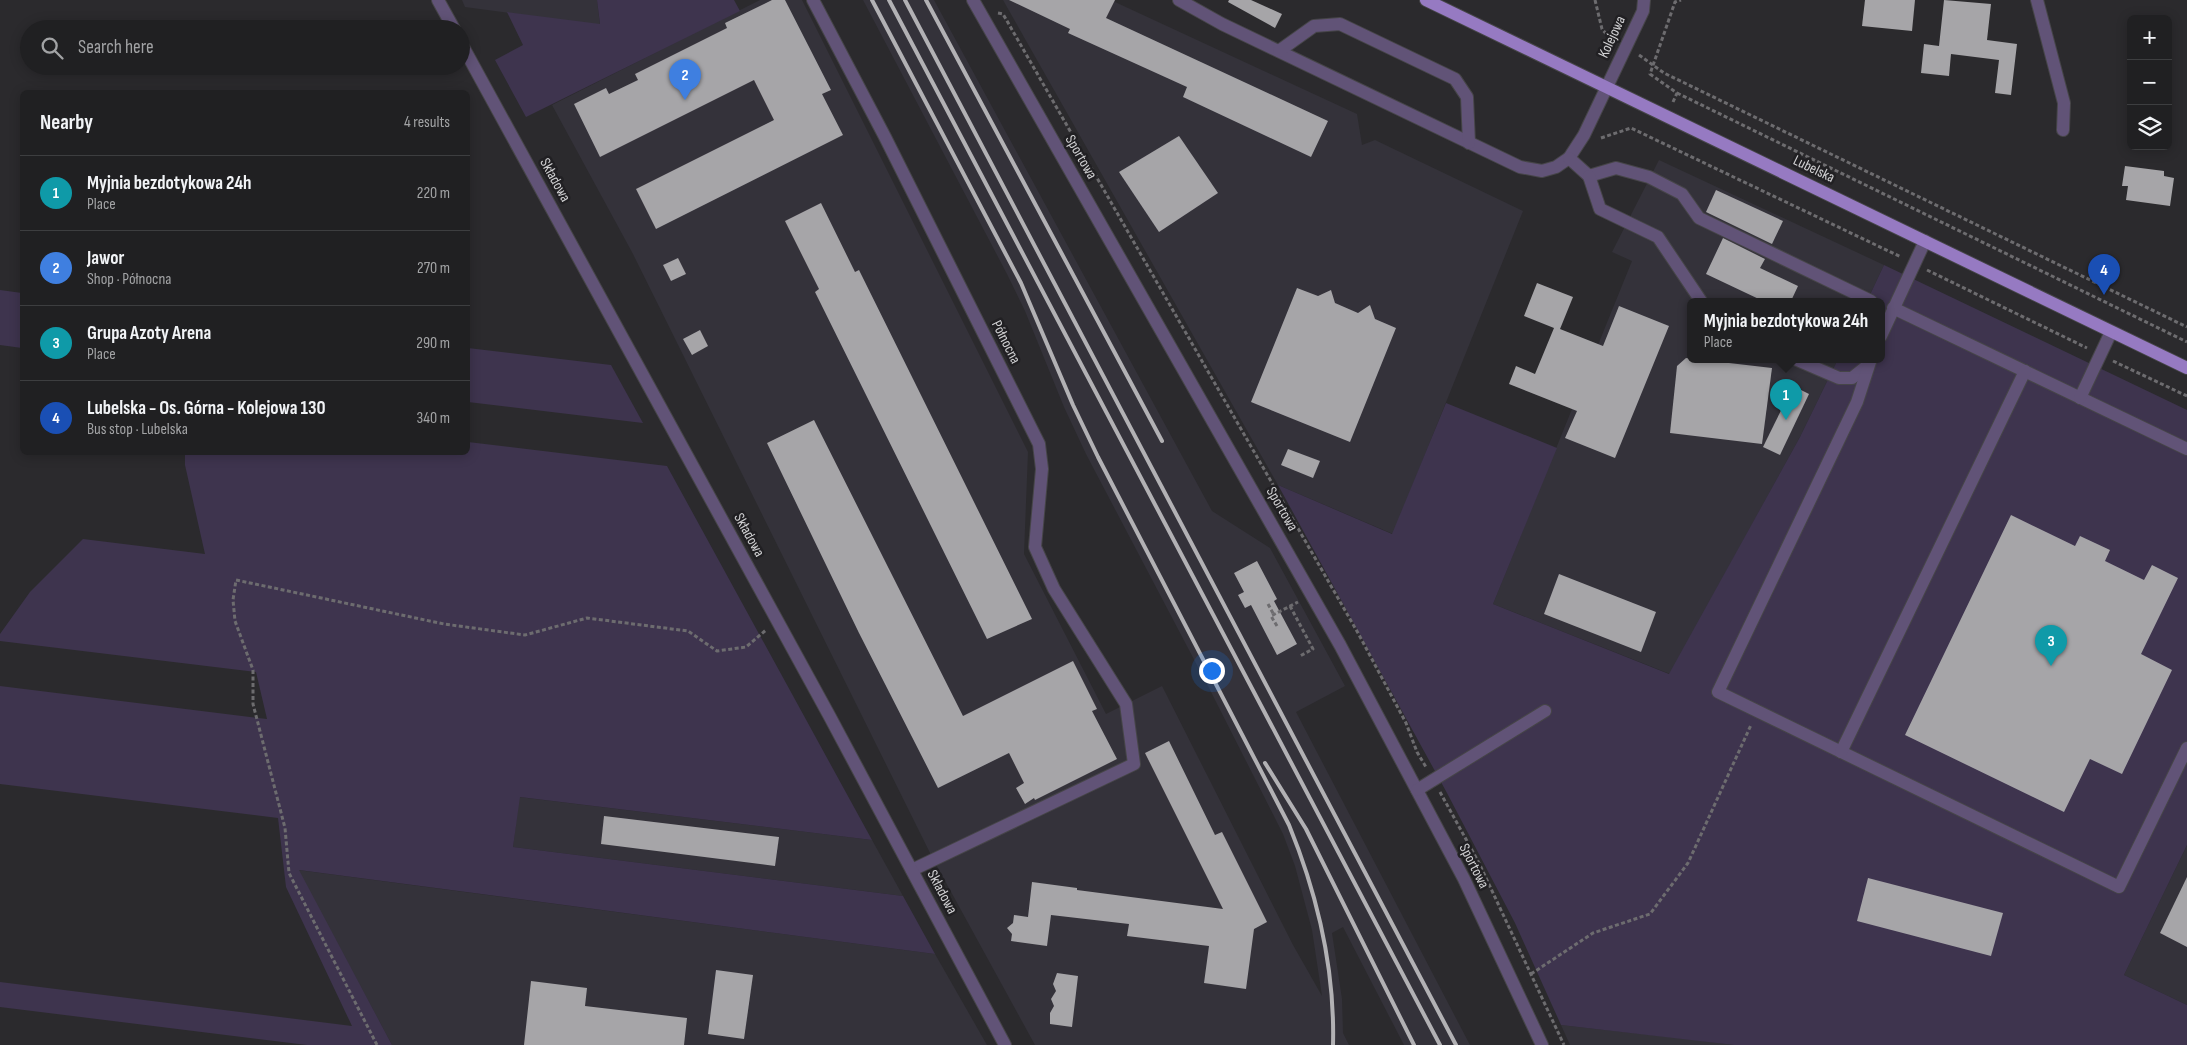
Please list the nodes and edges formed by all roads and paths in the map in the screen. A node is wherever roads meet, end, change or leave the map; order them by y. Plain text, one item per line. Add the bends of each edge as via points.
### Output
1 (438, 0) edge
2 (813, 0) edge
3 (974, 0) edge
4 (1179, 0) edge
5 (1426, 0) edge
6 (1595, 0) edge
7 (1644, 0) edge
8 (1681, 0) edge
9 (2037, 0) edge
10 (449, 20) edge
11 (1625, 49) junction
12 (1279, 51) junction
13 (470, 59) edge
14 (1652, 64) junction
15 (1607, 88) junction
16 (1677, 93) junction
17 (1666, 116) junction
18 (2063, 130) dead end
19 (1584, 135) junction
20 (1469, 142) junction
21 (1569, 158) junction
22 (1589, 176) junction
23 (1925, 241) junction
24 (1699, 298) edge
25 (1865, 298) edge
26 (1889, 308) edge
27 (1885, 322) edge
28 (2187, 327) edge
29 (2111, 332) junction
30 (2187, 342) edge
31 (1804, 363) edge
32 (1869, 363) edge
33 (2187, 368) edge
34 (2025, 372) junction
35 (2080, 398) junction
36 (2187, 449) edge
37 (1312, 595) junction
38 (1268, 604) dead end
39 (1290, 606) junction
40 (1274, 615) junction
41 (777, 621) junction
42 (1277, 626) dead end
43 (1300, 656) dead end
44 (1545, 711) dead end
45 (1758, 711) junction
46 (2187, 748) edge
47 (1841, 752) junction
48 (1417, 790) junction
49 (912, 870) junction
50 (1531, 974) dead end
51 (377, 1045) edge
52 (1005, 1045) edge
53 (1542, 1045) edge

1 - 10 street
2 - 49 street, Północna via 1039,444 1042,469 1035,547 1054,590 1126,704 1134,764
3 - 37 street, Sportowa
4 - 12 street
5 - 15 main road, Lubelska
6 - 11 path via 1602,29 1614,43
7 - 11 street, Kolejowa
8 - 14 path via 1675,2
9 - 18 street via 2064,103
11 - 14 path
11 - 15 street, Kolejowa
12 - 20 street
12 - 20 street via 1314,26 1340,24 1455,79 1467,98
13 - 41 street, Składowa
14 - 16 path via 1650,74
14 - 28 path via 1664,73
15 - 17 main road, Lubelska
15 - 19 street, Kolejowa
16 - 17 path
16 - 30 path
17 - 19 path via 1655,138 1631,128 1594,140
17 - 23 main road, Lubelska
19 - 21 street, Kolejowa
20 - 21 street via 1528,170 1556,167
21 - 22 street
22 - 24 street via 1600,209 1658,237
22 - 25 street via 1616,168 1649,177 1682,194 1699,218
23 - 26 street
23 - 29 main road, Lubelska
26 - 27 street
26 - 34 street
29 - 33 main road, Lubelska
29 - 35 street
31 - 32 street via 1839,378 1852,378
32 - 45 street via 1857,402 1718,692
34 - 35 street
34 - 47 street
35 - 36 street
37 - 39 path
37 - 48 street, Sportowa
38 - 40 path
39 - 40 path
39 - 43 path via 1313,649
40 - 42 path via 1271,616
41 - 49 street, Składowa
41 - 51 path via 746,647 716,651 688,631 587,618 525,635 444,624 236,580 233,600 235,621 253,670 253,704 285,828 289,873
44 - 48 street
45 - 47 street
45 - 50 path via 1688,864 1650,914 1594,932
46 - 47 street via 2119,887
48 - 53 street, Sportowa via 1464,879
49 - 52 street, Składowa

